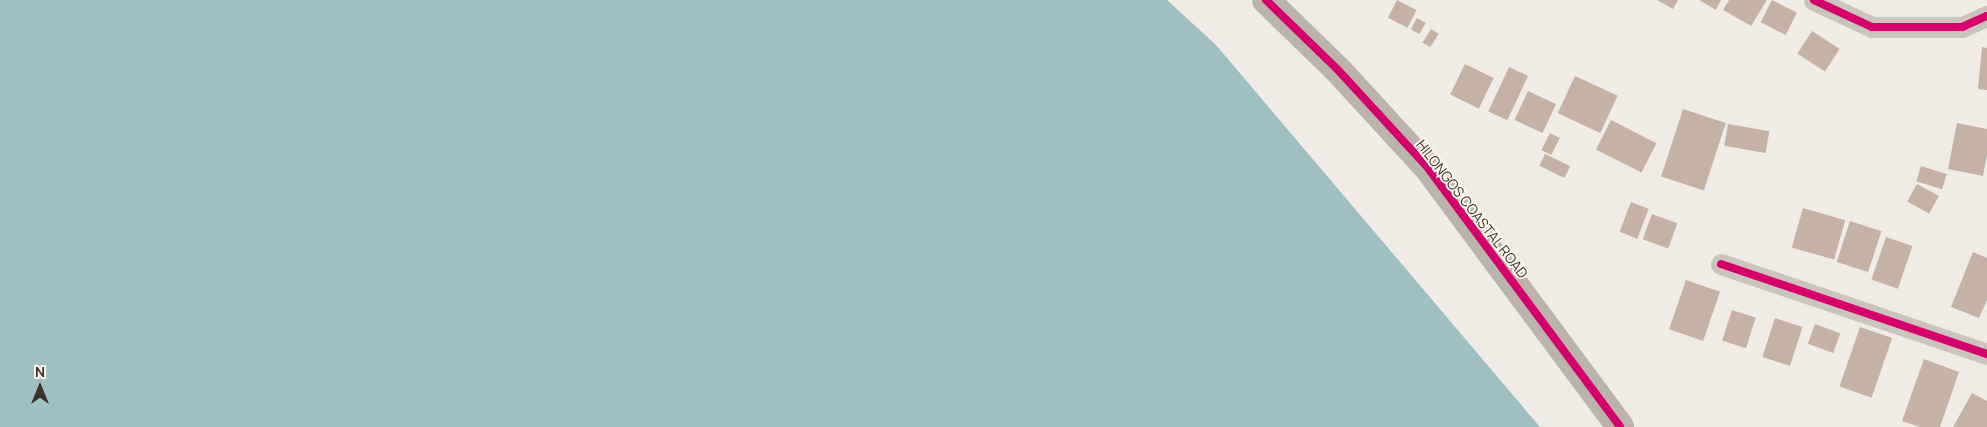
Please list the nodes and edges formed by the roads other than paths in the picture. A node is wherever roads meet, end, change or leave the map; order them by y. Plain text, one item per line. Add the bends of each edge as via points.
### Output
1 (1266, 0) edge
2 (1814, 0) edge
3 (1987, 16) edge
4 (1721, 264) dead end
5 (1987, 354) edge
6 (1620, 427) edge

1 - 6 street, HILONGOS COASTAL ROAD via 1338,70 1428,168
2 - 3 street via 1872,27 1962,27
4 - 5 street

